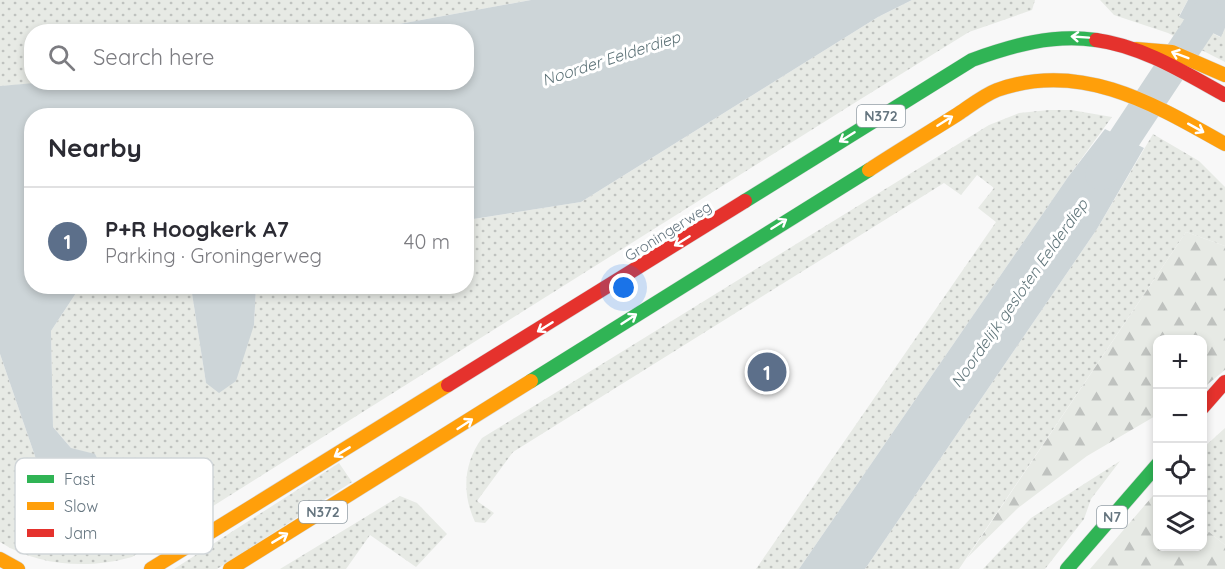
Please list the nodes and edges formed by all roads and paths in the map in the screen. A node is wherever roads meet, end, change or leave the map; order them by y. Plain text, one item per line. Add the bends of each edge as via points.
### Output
1 (1155, 53) junction
2 (1225, 75) edge
3 (1225, 95) edge
4 (1225, 145) edge
5 (1225, 382) edge
6 (1207, 413) edge
7 (1153, 470) edge
8 (213, 531) edge
9 (175, 554) edge
10 (0, 560) edge
11 (18, 569) edge
12 (151, 569) edge
13 (230, 569) edge
14 (1067, 569) edge

2 -> 1 main road via 1202,64
1 - 3 main road
1 -> 8 main road, Groningerweg / N372 via 1095,38 1062,37 1022,42 972,60
13 -> 4 main road, N372 via 983,97 1008,86 1048,78 1089,81 1128,93
5 - 6 main road
7 - 14 main road, N7
9 -> 12 main road, Groningerweg / N372
10 - 11 main road

